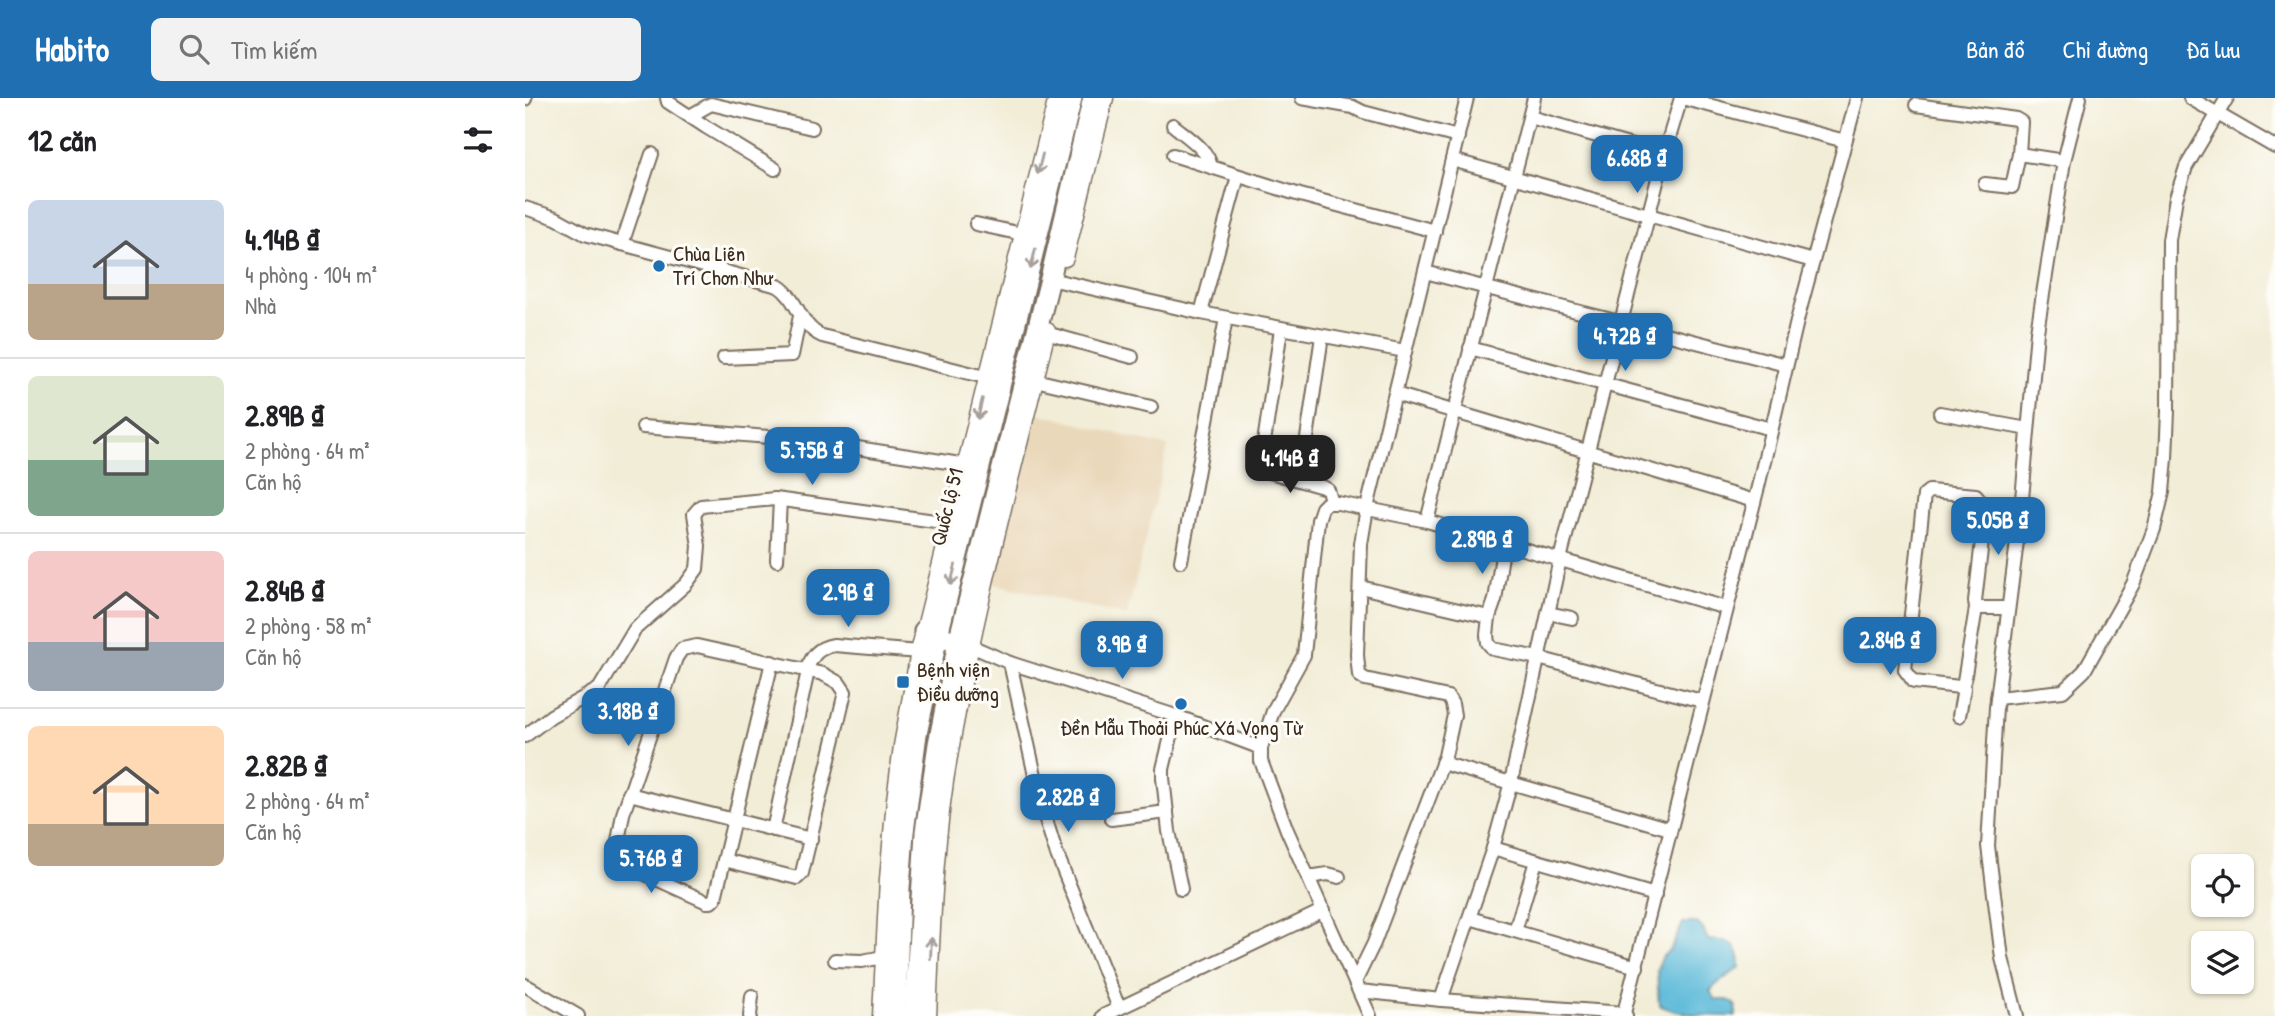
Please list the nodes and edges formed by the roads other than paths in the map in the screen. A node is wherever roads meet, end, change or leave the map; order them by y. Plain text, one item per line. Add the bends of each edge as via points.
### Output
1 (667, 98) edge
2 (1056, 98) edge
3 (1072, 98) edge
4 (1093, 98) edge
5 (1105, 98) edge
6 (1302, 98) edge
7 (1467, 98) edge
8 (1534, 98) edge
9 (1681, 98) edge
10 (1857, 98) edge
11 (2080, 98) edge
12 (2190, 98) edge
13 (2227, 98) edge
14 (1320, 99) edge
15 (1353, 103) edge
16 (1916, 104) dead end
17 (2218, 113) junction
18 (689, 116) junction
19 (1530, 117) junction
20 (1173, 124) dead end
21 (812, 128) dead end
22 (1458, 137) junction
23 (1845, 141) junction
24 (2275, 147) edge
25 (652, 154) dead end
26 (2019, 154) junction
27 (1664, 155) junction
28 (1173, 156) dead end
29 (1452, 160) junction
30 (2064, 161) junction
31 (1211, 167) junction
32 (775, 169) dead end
33 (1238, 176) junction
34 (1514, 178) junction
35 (1985, 184) dead end
36 (525, 208) edge
37 (1649, 216) junction
38 (976, 224) dead end
39 (1435, 231) junction
40 (1022, 234) junction
41 (622, 244) junction
42 (1813, 261) junction
43 (1425, 272) junction
44 (1054, 281) junction
45 (1486, 288) junction
46 (1201, 313) junction
47 (800, 316) junction
48 (1226, 318) junction
49 (1622, 322) junction
50 (1281, 329) junction
51 (1046, 333) junction
52 (1322, 336) junction
53 (1470, 348) junction
54 (1405, 351) junction
55 (1132, 356) dead end
56 (724, 358) dead end
57 (1786, 365) junction
58 (995, 380) junction
59 (1035, 380) junction
60 (1605, 385) junction
61 (1395, 394) junction
62 (1151, 407) dead end
63 (1454, 412) junction
64 (1940, 413) dead end
65 (643, 427) dead end
66 (1771, 429) junction
67 (2028, 429) junction
68 (1306, 445) dead end
69 (1263, 449) dead end
70 (1588, 452) junction
71 (974, 466) junction
72 (1266, 471) dead end
73 (780, 500) junction
74 (1754, 501) junction
75 (1332, 503) junction
76 (1367, 508) junction
77 (1427, 522) junction
78 (958, 524) junction
79 (1504, 543) junction
80 (1560, 559) junction
81 (777, 560) dead end
82 (1181, 561) dead end
83 (1360, 587) junction
84 (1726, 608) junction
85 (1976, 608) junction
86 (2008, 608) junction
87 (1548, 613) junction
88 (1489, 617) junction
89 (1572, 618) dead end
90 (931, 633) junction
91 (964, 644) junction
92 (919, 652) junction
93 (1538, 658) junction
94 (772, 663) junction
95 (1010, 663) junction
96 (807, 670) junction
97 (1962, 685) junction
98 (1997, 698) junction
99 (1702, 701) junction
100 (1176, 716) junction
101 (1959, 716) dead end
102 (525, 736) edge
103 (1261, 748) junction
104 (1442, 763) junction
105 (1511, 782) junction
106 (629, 794) junction
107 (1167, 812) junction
108 (1111, 819) dead end
109 (733, 821) junction
110 (1670, 829) junction
111 (773, 830) junction
112 (811, 839) junction
113 (1493, 848) junction
114 (724, 860) junction
115 (1536, 861) junction
116 (1310, 877) junction
117 (1339, 877) dead end
118 (1181, 888) dead end
119 (1655, 895) junction
120 (1324, 910) junction
121 (1470, 918) junction
122 (1515, 931) junction
123 (883, 957) junction
124 (835, 960) dead end
125 (1637, 967) junction
126 (525, 985) edge
127 (1358, 987) junction
128 (752, 996) dead end
129 (1441, 1000) junction
130 (1119, 1008) junction
131 (1625, 1014) edge
132 (577, 1016) edge
133 (750, 1016) edge
134 (881, 1016) edge
135 (896, 1016) edge
136 (914, 1016) edge
137 (928, 1016) edge
138 (1103, 1016) edge
139 (1370, 1016) edge
140 (2017, 1016) edge

1 - 18 street
2 -> 40 main road, Quốc lộ 51
3 -> 58 highway, Quốc lộ 51
4 - 44 highway, Quốc lộ 51
5 - 44 main road, Quốc lộ 51
6 - 14 street
7 - 22 street
8 - 19 street
9 - 23 street
9 - 27 street
10 - 23 street
11 - 30 street
12 - 17 street
13 - 17 street
14 - 15 street
15 - 22 street via 1363,112
16 - 26 street via 2016,119 2021,122
17 - 24 street
17 - 98 street via 2186,167 2169,240 2167,446 2154,529 2133,584 2084,671 2063,691
18 - 21 street via 711,104
18 - 32 street
19 - 27 street
19 - 34 street
20 - 31 street via 1199,147
22 - 29 street
23 - 42 street
25 - 41 street
26 - 30 street
26 - 35 street via 2012,187
27 - 37 street
28 - 31 street
29 - 34 street
29 - 39 street
30 - 67 street via 2037,332
31 - 33 street
33 - 39 street
33 - 46 street
34 - 37 street
34 - 45 street
36 - 41 street via 602,241
37 - 42 street
37 - 49 street
38 - 40 street
39 - 43 street
40 - 58 main road, Quốc lộ 51
41 - 47 street via 778,286
42 - 57 street
43 - 45 street
43 - 54 street
44 - 46 street
44 - 51 main road, Quốc lộ 51
44 - 91 highway, Quốc lộ 51
45 - 49 street
45 - 53 street
46 - 48 street
47 - 56 street via 792,355
47 - 58 street via 822,336
48 - 50 street
48 - 82 street
49 - 57 street
49 - 60 street
50 - 52 street
50 - 69 street
51 - 55 street
51 - 59 main road, Quốc lộ 51
52 - 54 street
52 - 68 street
53 - 60 street
53 - 63 street
54 - 61 street
57 - 66 street
58 -> 71 highway, Quốc lộ 51
59 - 62 street
59 - 91 main road, Quốc lộ 51
60 - 66 street
60 - 70 street
61 - 63 street
61 - 76 street
63 - 70 street
63 - 77 street
64 - 67 street
65 - 71 street via 806,440
66 - 74 street
67 - 86 street
70 - 74 street
70 - 80 street
71 - 78 highway, Quốc lộ 51
72 - 75 street via 1323,487
73 - 78 street
73 - 81 street
73 - 102 street via 735,501 696,509 699,559 686,584 635,629 599,689
74 - 84 street
75 - 76 street
75 - 103 street via 1322,508 1318,520 1304,656 1273,711
76 - 77 street
76 - 83 street
77 - 79 street
78 -> 90 highway, Quốc lộ 51
79 - 80 street
79 - 88 street
80 - 84 street
80 - 87 street
83 - 88 street
83 - 104 street via 1359,675 1448,697 1454,716
84 - 99 street
85 - 86 street
85 - 97 street
85 - 97 street via 1986,507 1976,495 1929,491 1924,495 1905,670 1915,682
86 - 98 street
87 - 89 street
87 - 93 street
88 - 93 street via 1487,635 1493,649
90 - 91 highway
90 - 92 main road, Quốc lộ 51
90 - 135 highway, Quốc lộ 51 via 905,820
91 - 95 street
91 - 136 highway, Quốc lộ 51 via 938,744 925,832
137 -> 91 main road, Quốc lộ 51 via 938,836
92 - 96 street via 834,645 814,652
92 - 123 main road, Quốc lộ 51 via 895,800
93 - 99 street
93 - 105 street
94 - 96 street
94 - 106 street via 697,646 682,649
94 - 109 street
95 - 100 street
95 - 130 street via 1049,830
96 - 111 street
96 - 112 street via 834,679 845,692
97 - 101 street
98 - 140 street via 1988,846 2001,958
99 - 110 street
100 - 103 street
100 - 107 street via 1163,769
103 - 116 street via 1263,766 1287,830
104 - 105 street
104 - 127 street
105 - 110 street
105 - 113 street
106 - 109 street
106 - 114 street via 615,850 619,862 711,902
107 - 108 street
107 - 118 street
109 - 111 street
109 - 114 street
110 - 119 street
111 - 112 street
112 - 114 street via 797,878
113 - 115 street
113 - 121 street
115 - 119 street
115 - 122 street
116 - 117 street
116 - 120 street
119 - 125 street
120 - 127 street
120 - 130 street
121 - 122 street
121 - 129 street
122 - 125 street
123 - 124 street
123 - 134 main road, Quốc lộ 51
125 - 131 street
126 - 132 street
127 - 129 street
127 - 139 street
128 - 133 street
129 - 131 street
130 - 138 street

